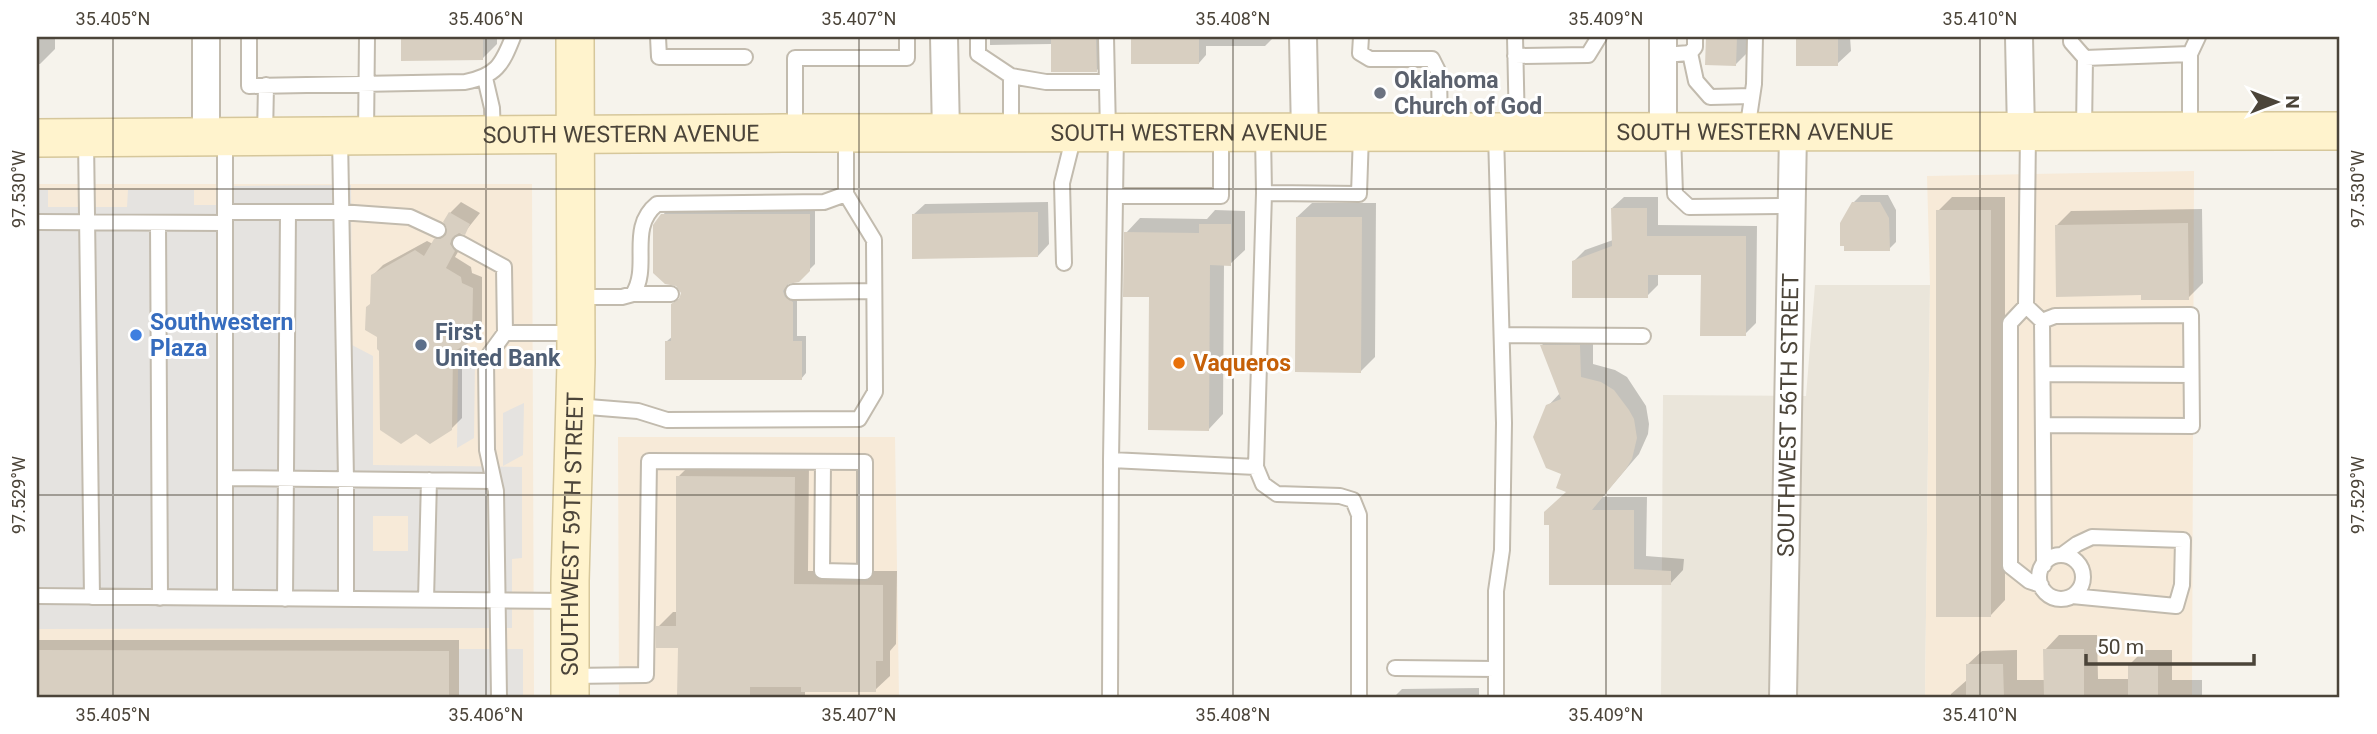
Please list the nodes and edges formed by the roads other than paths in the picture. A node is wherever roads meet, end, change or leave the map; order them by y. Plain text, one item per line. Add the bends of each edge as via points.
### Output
1 (206, 37) edge
2 (249, 37) edge
3 (367, 37) edge
4 (513, 37) edge
5 (521, 37) edge
6 (575, 37) edge
7 (658, 37) edge
8 (907, 37) edge
9 (944, 37) edge
10 (978, 37) edge
11 (1106, 37) edge
12 (1303, 37) edge
13 (1361, 37) edge
14 (1515, 37) edge
15 (1599, 37) edge
16 (1695, 37) edge
17 (1755, 37) edge
18 (2019, 37) edge
19 (2071, 37) edge
20 (2198, 37) edge
21 (1663, 46) edge
22 (1690, 53) junction
23 (2190, 54) junction
24 (1515, 56) junction
25 (745, 57) dead end
26 (2085, 58) junction
27 (1011, 76) junction
28 (485, 78) junction
29 (1107, 82) junction
30 (266, 85) junction
31 (366, 85) junction
32 (1752, 96) junction
33 (2190, 131) junction
34 (2340, 131) edge
35 (1747, 132) junction
36 (1793, 132) junction
37 (2024, 132) junction
38 (2084, 132) junction
39 (795, 133) junction
40 (846, 133) junction
41 (946, 133) junction
42 (1012, 133) junction
43 (1099, 133) junction
44 (1221, 133) junction
45 (1263, 133) junction
46 (1305, 133) junction
47 (1361, 133) junction
48 (1440, 133) junction
49 (1506, 133) junction
50 (1668, 133) junction
51 (575, 134) junction
52 (353, 135) junction
53 (493, 135) junction
54 (215, 136) junction
55 (265, 136) junction
56 (86, 137) junction
57 (37, 138) edge
58 (1264, 193) junction
59 (846, 194) junction
60 (1115, 196) junction
61 (1792, 206) junction
62 (288, 212) junction
63 (340, 212) junction
64 (225, 218) junction
65 (37, 222) edge
66 (88, 223) junction
67 (158, 223) junction
68 (438, 230) dead end
69 (460, 243) dead end
70 (1065, 263) dead end
71 (874, 291) junction
72 (793, 292) dead end
73 (633, 294) junction
74 (671, 294) dead end
75 (576, 296) junction
76 (2026, 306) junction
77 (2042, 321) junction
78 (505, 333) junction
79 (576, 333) junction
80 (1502, 335) junction
81 (1643, 336) dead end
82 (2043, 374) junction
83 (2192, 375) junction
84 (575, 406) junction
85 (2043, 425) junction
86 (1111, 460) junction
87 (823, 462) junction
88 (1256, 467) junction
89 (225, 478) junction
90 (287, 478) junction
91 (346, 479) junction
92 (429, 480) junction
93 (493, 481) junction
94 (2062, 555) junction
95 (2044, 565) junction
96 (2041, 585) junction
97 (37, 596) edge
98 (2072, 596) junction
99 (92, 597) junction
100 (160, 598) junction
101 (225, 598) junction
102 (285, 599) junction
103 (346, 600) junction
104 (426, 600) junction
105 (498, 601) junction
106 (570, 601) junction
107 (1395, 668) dead end
108 (1496, 669) junction
109 (570, 687) edge
110 (499, 697) edge
111 (1110, 697) edge
112 (1359, 697) edge
113 (1496, 697) edge
114 (1783, 697) edge

1 - 54 street
2 - 30 lane via 249,86
3 - 31 lane
4 - 5 lane
4 - 28 lane via 505,56
6 - 51 main road, SOUTHWEST 59TH STREET
7 - 25 lane via 659,57
8 - 39 lane via 907,58 795,58
9 - 41 street
10 - 27 lane via 978,54
11 - 29 lane
12 - 46 street
13 - 48 lane via 1360,52 1370,59 1432,59 1439,73
14 - 24 lane
15 - 24 lane via 1588,55
16 - 22 lane
17 - 32 lane
18 - 37 street
19 - 26 lane
20 - 23 lane
21 - 22 lane
21 - 50 street
22 - 32 lane via 1696,81 1710,97
23 - 26 lane
23 - 33 lane
24 - 49 lane
26 - 38 lane
27 - 29 lane via 1046,82
27 - 42 lane
28 - 31 lane
28 - 53 lane
29 - 43 lane
30 - 31 lane
30 - 55 lane
31 - 52 lane
32 - 35 lane
33 - 34 main road, SOUTH WESTERN AVENUE
33 - 38 main road, SOUTH WESTERN AVENUE
35 - 36 main road, SOUTH WESTERN AVENUE
35 - 50 main road, SOUTH WESTERN AVENUE
36 - 37 main road, SOUTH WESTERN AVENUE
36 - 61 street, SOUTHWEST 56TH STREET
37 - 38 main road, SOUTH WESTERN AVENUE
37 - 76 lane
39 - 40 main road, SOUTH WESTERN AVENUE
39 - 51 main road, SOUTH WESTERN AVENUE
40 - 41 main road, SOUTH WESTERN AVENUE
40 - 59 lane
41 - 42 main road, SOUTH WESTERN AVENUE
42 - 43 main road, SOUTH WESTERN AVENUE
43 - 44 main road, SOUTH WESTERN AVENUE
43 - 60 lane
43 - 70 lane via 1062,183
44 - 45 main road, SOUTH WESTERN AVENUE
44 - 60 lane via 1221,196
45 - 46 main road, SOUTH WESTERN AVENUE
45 - 58 lane
46 - 47 main road, SOUTH WESTERN AVENUE
47 - 48 main road, SOUTH WESTERN AVENUE
47 - 58 lane via 1359,194
48 - 49 main road, SOUTH WESTERN AVENUE
49 - 50 main road, SOUTH WESTERN AVENUE
49 - 80 lane
50 - 61 lane via 1675,194 1689,207
51 - 53 main road, SOUTH WESTERN AVENUE
51 - 75 main road, SOUTHWEST 59TH STREET
52 - 53 main road, SOUTH WESTERN AVENUE
52 - 55 main road, SOUTH WESTERN AVENUE
52 - 63 lane
54 - 55 main road, SOUTH WESTERN AVENUE
54 - 56 main road, SOUTH WESTERN AVENUE
54 - 64 lane
56 - 57 main road, SOUTH WESTERN AVENUE
56 - 66 lane
58 - 88 lane
59 - 71 lane via 874,240
59 - 73 lane via 783,208 657,204 643,222 639,284
60 - 86 lane
61 - 114 street, SOUTHWEST 56TH STREET
62 - 63 lane
62 - 64 lane
62 - 90 lane
63 - 68 lane via 410,217
63 - 91 lane
64 - 67 lane
64 - 89 lane
65 - 66 lane
66 - 67 lane
66 - 99 lane
67 - 100 lane
69 - 78 lane via 504,267
71 - 72 lane
71 - 84 lane via 875,393 859,419 667,420 638,411
73 - 74 lane
73 - 75 lane
75 - 79 main road, SOUTHWEST 59TH STREET
76 - 77 lane
76 - 96 lane via 2010,323 2010,566
77 - 82 lane
77 - 83 lane via 2055,316 2191,316
78 - 79 lane
78 - 93 lane via 486,359 487,450
79 - 84 main road, SOUTHWEST 59TH STREET
80 - 81 lane
80 - 108 lane via 1503,550 1496,591
82 - 83 lane
82 - 85 lane
83 - 85 lane via 2192,426
84 - 106 main road, SOUTHWEST 59TH STREET
85 - 95 lane
86 - 88 lane
86 - 111 lane
87 - 87 lane via 865,462 865,572 822,571
87 - 109 lane via 649,461 646,675
88 - 112 lane via 1264,484 1277,494 1353,500 1359,515
89 - 90 lane
89 - 101 lane
90 - 91 lane
90 - 102 lane
91 - 92 lane
91 - 103 lane
92 - 93 lane
92 - 104 lane
93 - 105 lane
94 - 95 lane
94 - 98 lane via 2075,561 2082,573 2081,587
94 - 98 lane via 2092,537 2183,540 2182,585 2176,606
95 - 96 lane
96 - 98 lane via 2057,599
97 - 99 lane
99 - 100 lane
100 - 101 lane
101 - 102 lane
102 - 103 lane
103 - 104 lane
104 - 105 lane
105 - 106 lane
105 - 110 lane
106 - 109 main road, SOUTHWEST 59TH STREET
107 - 108 lane
108 - 113 lane

